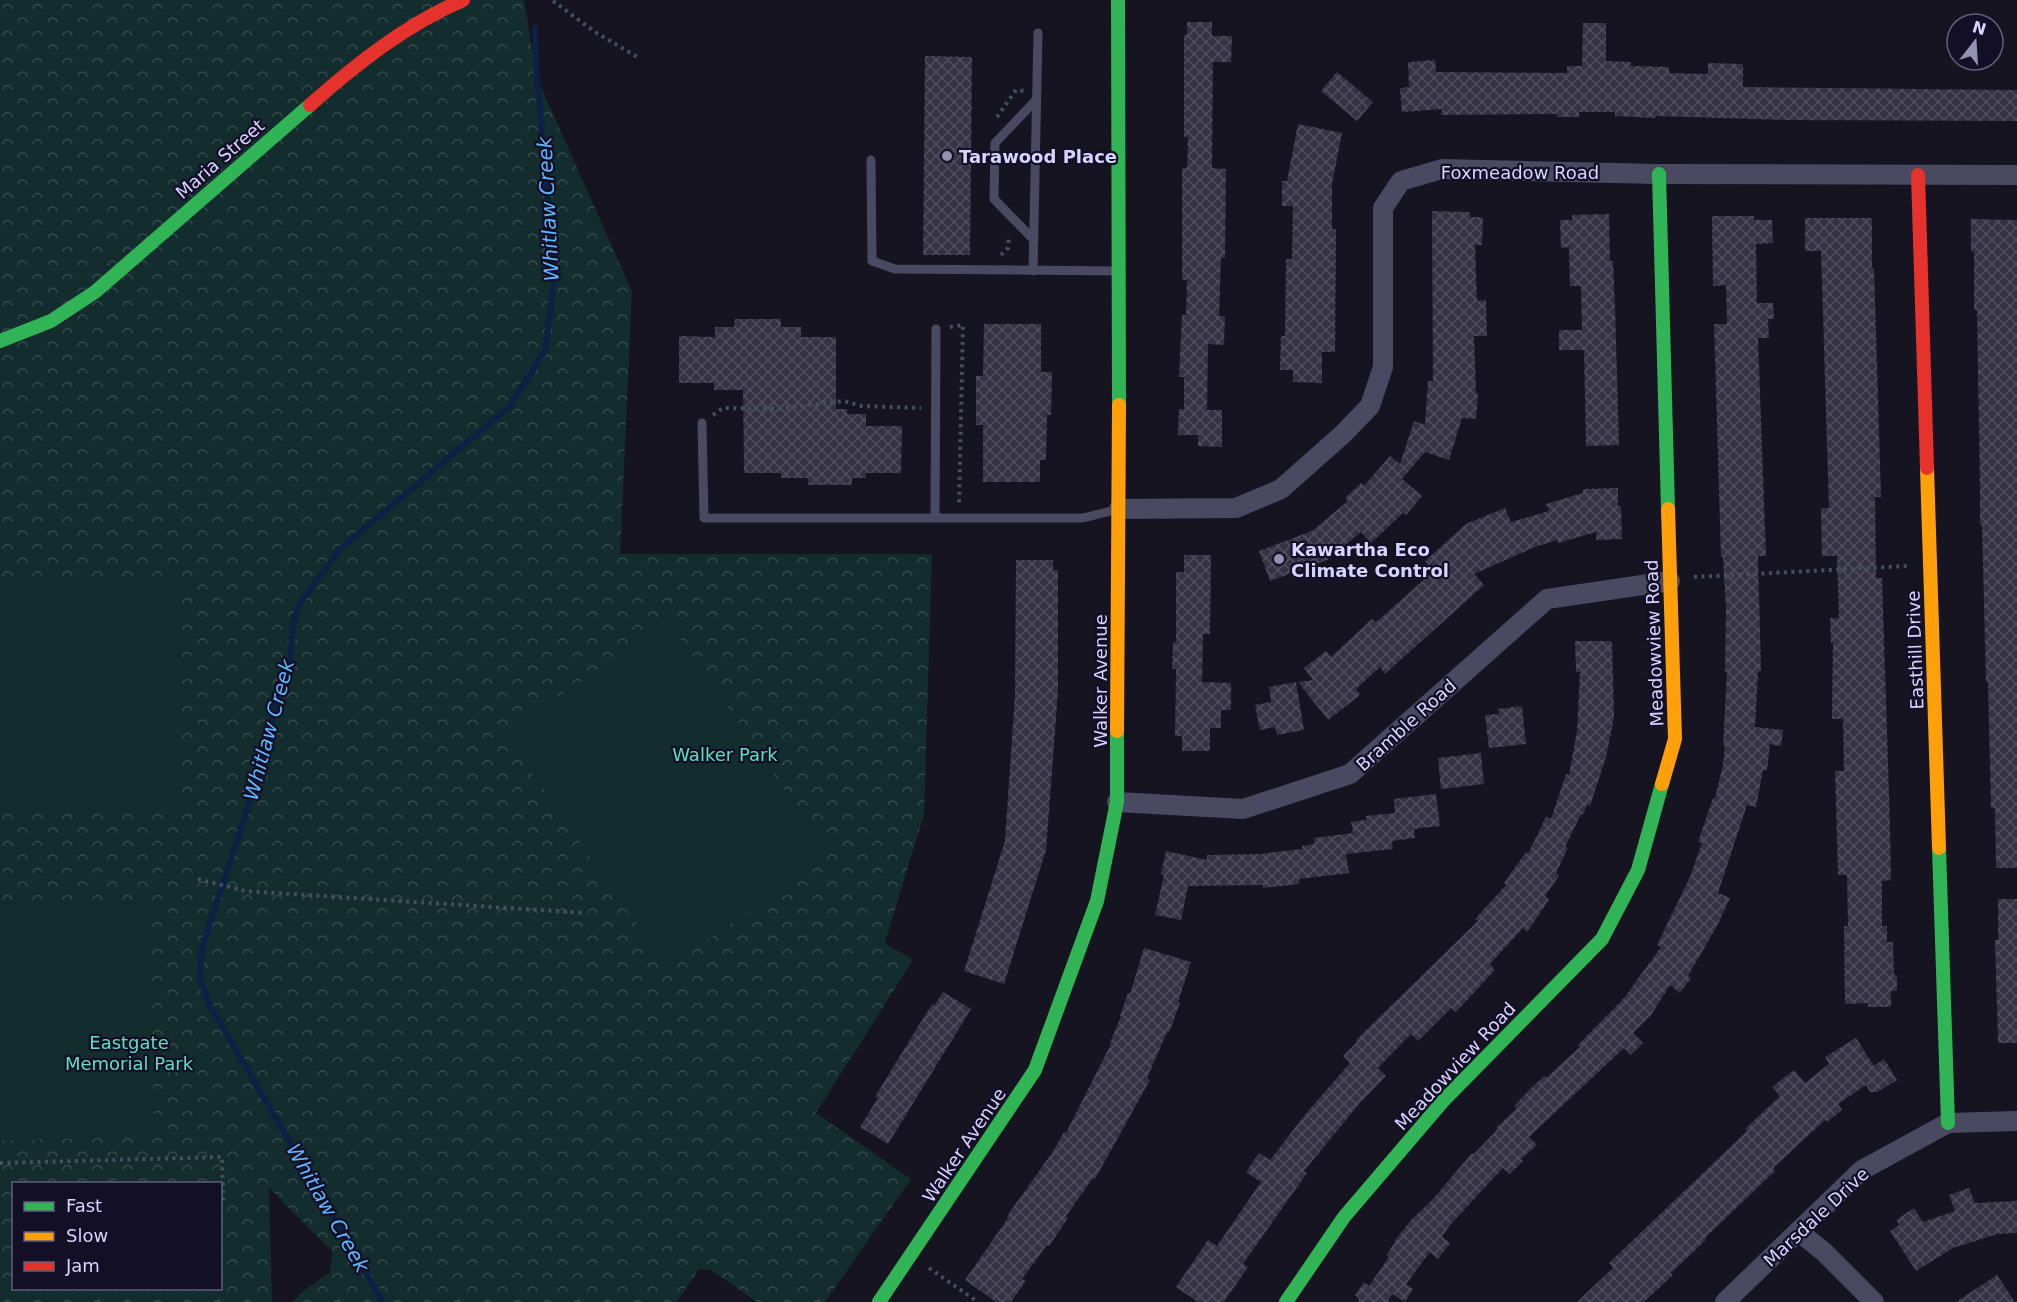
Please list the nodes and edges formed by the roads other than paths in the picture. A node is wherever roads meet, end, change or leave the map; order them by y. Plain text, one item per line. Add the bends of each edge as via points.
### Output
1 (463, 0) edge
2 (1118, 0) edge
3 (1038, 33) dead end
4 (1037, 95) junction
5 (871, 160) dead end
6 (1659, 174) junction
7 (1918, 175) junction
8 (2017, 176) edge
9 (1034, 240) junction
10 (1034, 271) junction
11 (1120, 271) junction
12 (936, 329) road end
13 (0, 340) edge
14 (702, 423) road end
15 (1119, 509) junction
16 (935, 518) junction
17 (1670, 581) junction
18 (1117, 802) junction
19 (2017, 1121) edge
20 (1948, 1123) junction
21 (1798, 1231) junction
22 (879, 1302) edge
23 (1286, 1302) edge
24 (1725, 1302) edge
25 (1874, 1302) edge

1 - 13 street, Maria Street via 433,13 346,73 95,292 51,321
2 - 11 street, Walker Avenue
3 - 4 lane
4 - 9 lane
4 - 9 lane via 996,143 994,199
5 - 10 lane via 872,261 895,269
6 - 7 street, Foxmeadow Road
6 - 15 street, Foxmeadow Road via 1442,169 1401,181 1383,208 1383,367 1370,406 1281,489 1236,508
6 - 17 street, Meadowview Road
7 - 8 street, Foxmeadow Road
7 - 20 street, Easthill Drive
9 - 10 lane
10 - 11 lane
11 - 15 street, Walker Avenue
12 - 16 lane
14 - 16 lane via 704,518
15 - 16 lane via 1083,518
15 - 18 street, Walker Avenue
17 - 18 street, Bramble Road via 1547,599 1350,774 1243,809
17 - 23 street, Meadowview Road via 1675,739 1638,870 1602,939 1444,1100 1344,1217
18 - 22 street, Walker Avenue via 1097,901 1035,1070
19 - 20 street, Marsdale Drive
20 - 21 street, Marsdale Drive via 1862,1170
21 - 24 street, Marsdale Drive
21 - 25 street

